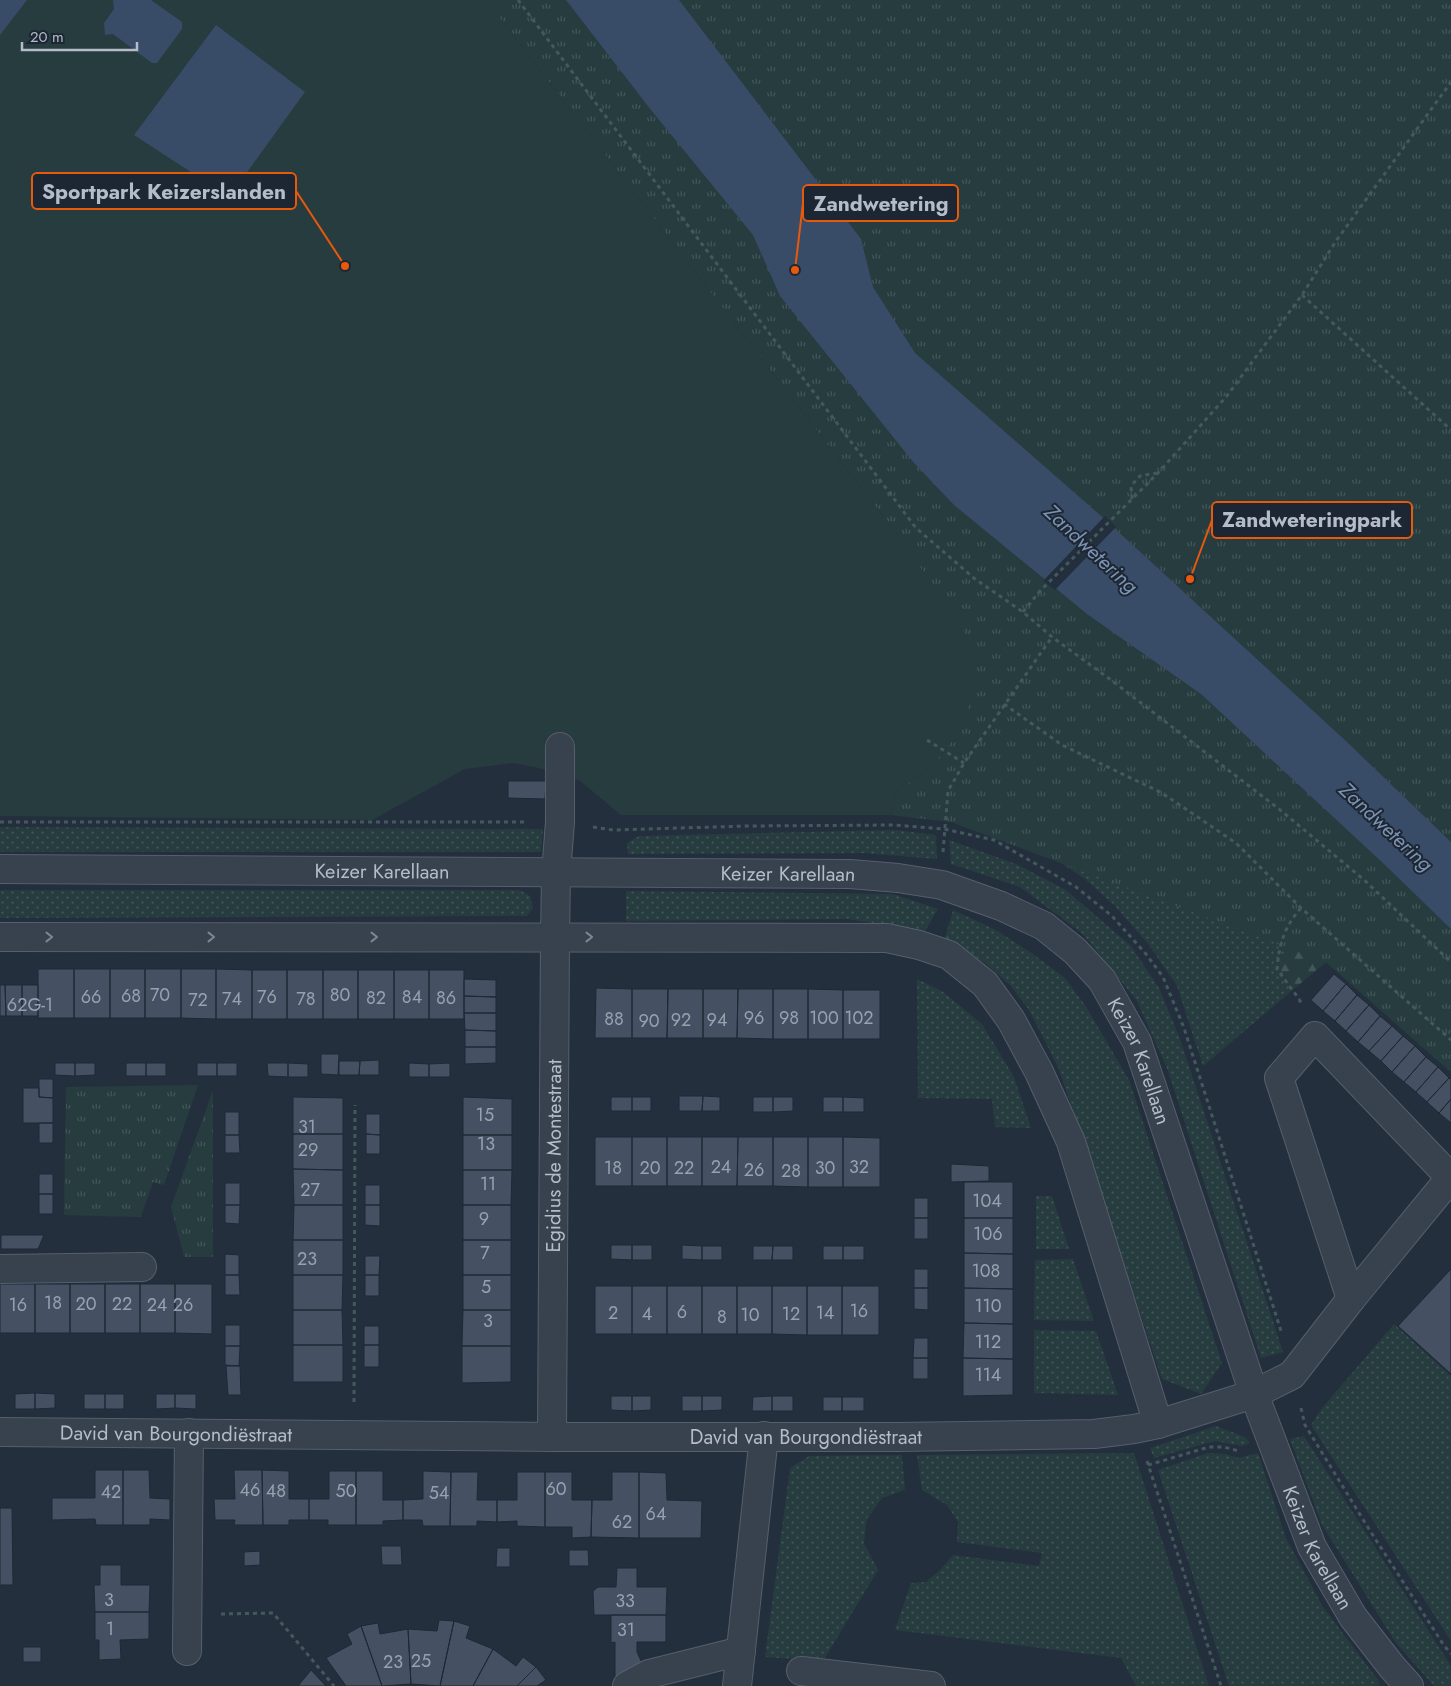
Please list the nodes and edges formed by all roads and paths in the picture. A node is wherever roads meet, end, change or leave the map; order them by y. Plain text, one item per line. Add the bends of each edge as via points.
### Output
1 (518, 0) edge
2 (1451, 82) edge
3 (1302, 295) junction
4 (1451, 430) edge
5 (1158, 473) junction
6 (1130, 500) junction
7 (1023, 612) junction
8 (1052, 637) junction
9 (1004, 704) junction
10 (927, 740) dead end
11 (560, 747) dead end
12 (964, 762) junction
13 (0, 822) edge
14 (560, 822) junction
15 (944, 829) junction
16 (0, 869) edge
17 (556, 873) junction
18 (942, 885) junction
19 (1301, 908) junction
20 (0, 937) edge
21 (555, 937) junction
22 (1451, 962) edge
23 (1315, 1036) junction
24 (1451, 1040) edge
25 (355, 1105) dead end
26 (1451, 1178) edge
27 (142, 1267) dead end
28 (0, 1268) edge
29 (1351, 1299) junction
30 (1292, 1375) junction
31 (1254, 1394) junction
32 (1158, 1424) junction
33 (1305, 1425) junction
34 (0, 1432) edge
35 (189, 1433) junction
36 (354, 1435) junction
37 (764, 1436) junction
38 (552, 1437) junction
39 (1271, 1441) junction
40 (1148, 1465) junction
41 (187, 1614) junction
42 (187, 1651) dead end
43 (741, 1651) junction
44 (1451, 1654) edge
45 (801, 1671) dead end
46 (334, 1686) edge
47 (628, 1686) edge
48 (737, 1686) edge
49 (931, 1686) edge
50 (1221, 1686) edge
51 (1409, 1686) edge

1 - 7 path via 916,528 975,579
2 - 3 path via 1336,241
3 - 4 path
3 - 5 path via 1226,397
5 - 6 path
5 - 6 path via 1140,476 1131,486
6 - 7 path
7 - 8 path
8 - 9 path
8 - 22 path via 1278,809 1363,879
9 - 12 path
9 - 19 path via 1062,745 1162,793 1236,843
10 - 12 path
11 - 14 street, Egidius de Montestraat
12 - 15 path via 948,791
13 - 14 path
14 - 15 path via 613,830 894,825
14 - 17 street, Egidius de Montestraat
15 - 18 path
15 - 30 path via 994,840 1076,887 1112,916 1162,977 1184,1028 1287,1350
16 - 17 street, Keizer Karellaan
17 - 18 street, Keizer Karellaan via 850,874
17 - 21 street, Egidius de Montestraat
18 - 31 street, Keizer Karellaan via 1001,906 1044,926 1075,951 1102,980 1137,1042
19 - 23 path via 1290,920 1279,949 1277,969 1299,999
19 - 24 path
20 -> 21 street
21 -> 32 street via 887,938 949,955 984,984 1012,1020 1071,1142
21 - 38 street, Egidius de Montestraat
23 - 26 street
23 - 29 street via 1279,1078
25 - 36 path
26 - 29 street
27 - 28 street
29 - 30 street
30 - 31 street
30 - 33 path
31 - 32 street, David van Bourgondiëstraat
31 - 39 street, Keizer Karellaan
32 - 37 street, David van Bourgondiëstraat via 1094,1434
32 - 40 path via 1142,1446
33 - 39 path
33 - 44 path
34 - 35 street, David van Bourgondiëstraat
35 - 36 street, David van Bourgondiëstraat
35 - 41 street
36 - 38 street, David van Bourgondiëstraat
37 - 38 street, David van Bourgondiëstraat
37 - 43 street
39 - 40 path via 1238,1452 1210,1447
39 - 51 street, Keizer Karellaan via 1316,1554 1352,1617
40 - 50 path
41 - 42 street
41 - 46 path via 274,1613
43 - 47 street via 649,1674
43 - 48 street
45 - 49 street

